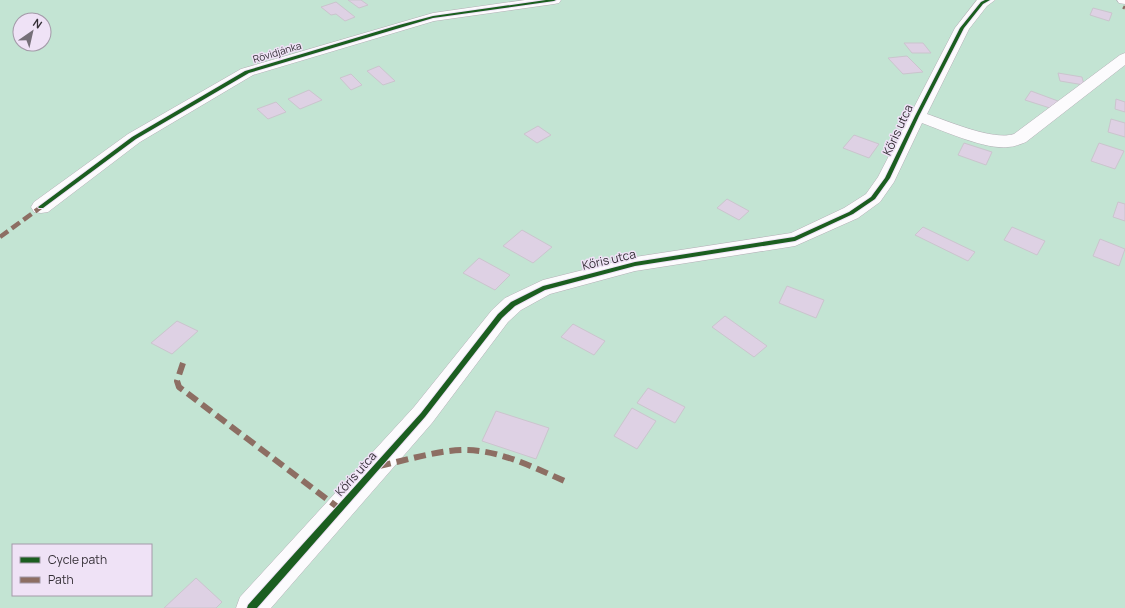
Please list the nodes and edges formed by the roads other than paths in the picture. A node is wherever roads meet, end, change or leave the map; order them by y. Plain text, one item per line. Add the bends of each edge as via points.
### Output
1 (554, 0) edge
2 (988, 0) edge
3 (1125, 58) edge
4 (917, 116) junction
5 (41, 207) dead end
6 (251, 608) edge

1 - 5 street, Rövidjánka via 433,17 247,72 134,138
2 - 4 street, Kőris utca via 982,3 962,28
3 - 4 street via 1020,138 1008,142 992,141
4 - 6 street, Kőris utca via 881,188 852,213 795,239 621,268 543,288 514,304 500,316 423,416

